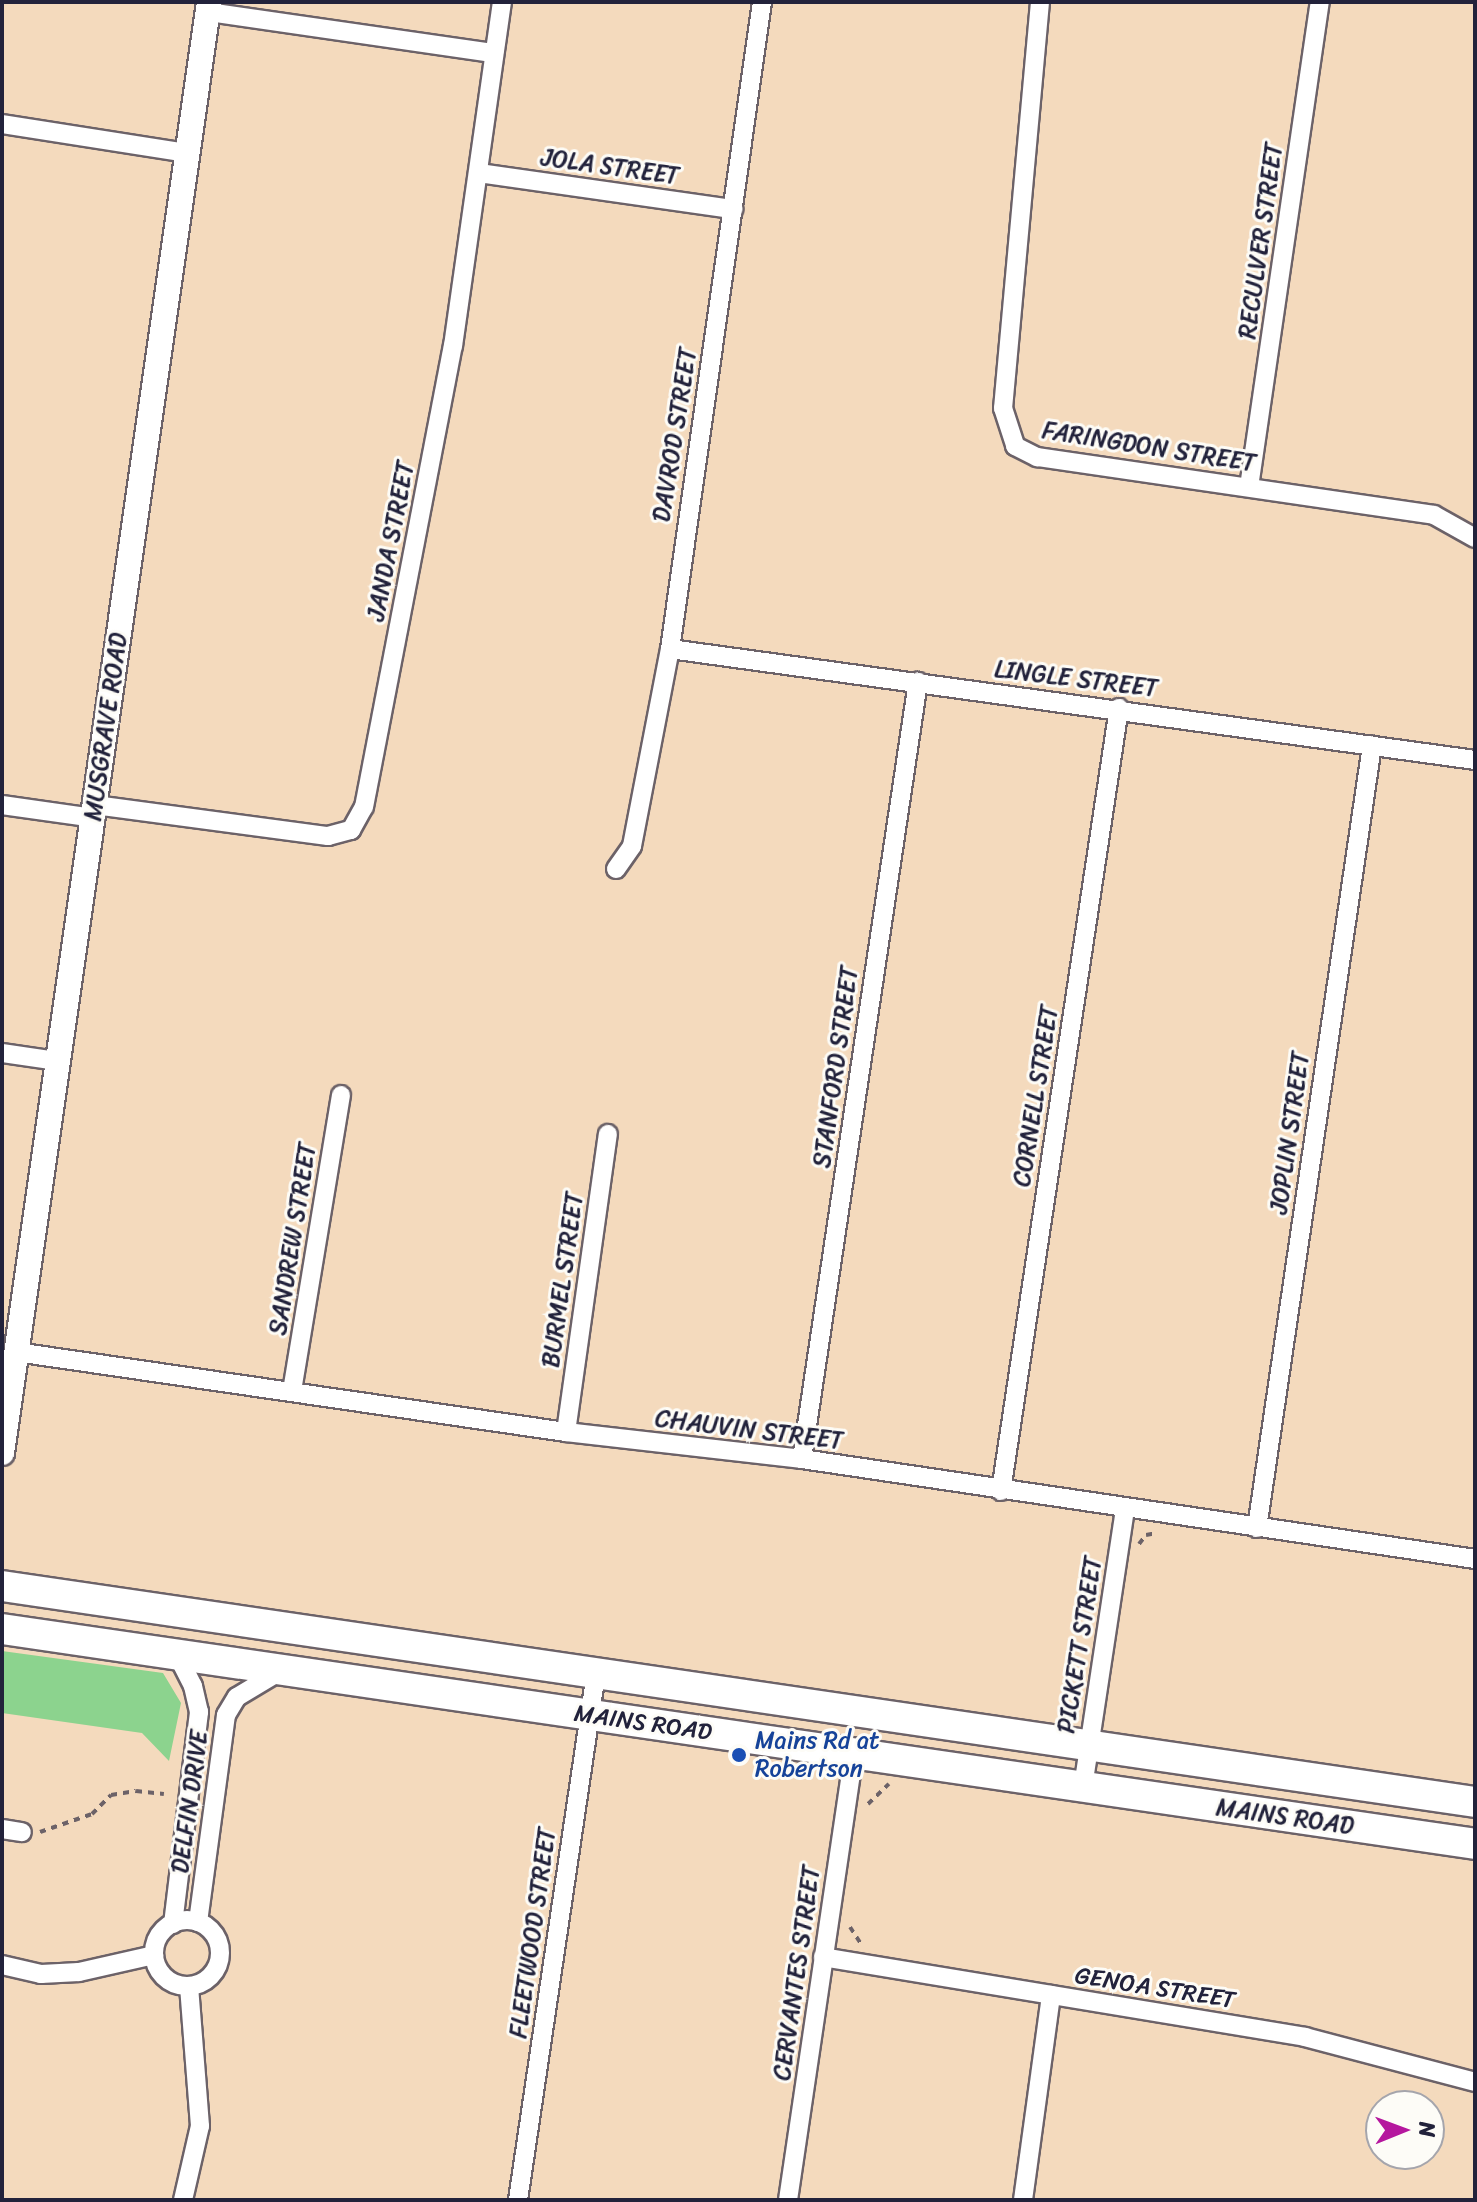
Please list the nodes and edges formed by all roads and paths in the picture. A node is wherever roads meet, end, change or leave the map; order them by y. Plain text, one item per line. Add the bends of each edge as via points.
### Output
1 (502, 2) edge
2 (762, 2) edge
3 (1040, 2) edge
4 (1320, 2) edge
5 (208, 7) edge
6 (494, 53) junction
7 (2, 124) edge
8 (187, 153) junction
9 (479, 173) junction
10 (733, 209) junction
11 (1249, 487) junction
12 (1475, 538) edge
13 (670, 649) junction
14 (918, 682) junction
15 (1119, 708) junction
16 (1372, 745) junction
17 (1475, 760) edge
18 (2, 805) edge
19 (94, 811) junction
20 (616, 869) dead end
21 (2, 1053) edge
22 (57, 1061) junction
23 (341, 1095) dead end
24 (608, 1134) dead end
25 (11, 1321) edge
26 (16, 1352) junction
27 (292, 1391) junction
28 (566, 1432) junction
29 (2, 1453) edge
30 (802, 1459) junction
31 (1001, 1491) junction
32 (1125, 1509) junction
33 (1257, 1528) junction
34 (1163, 1533) dead end
35 (1136, 1558) dead end
36 (1475, 1559) edge
37 (2, 1586) edge
38 (2, 1629) edge
39 (177, 1654) junction
40 (282, 1670) junction
41 (596, 1673) junction
42 (589, 1715) junction
43 (1089, 1745) junction
44 (854, 1754) junction
45 (889, 1784) dead end
46 (1083, 1787) junction
47 (164, 1794) dead end
48 (1475, 1802) edge
49 (865, 1810) dead end
50 (2, 1829) edge
51 (22, 1832) joint
52 (1475, 1844) edge
53 (849, 1920) dead end
54 (198, 1922) junction
55 (173, 1924) junction
56 (860, 1949) dead end
57 (154, 1955) junction
58 (823, 1957) junction
59 (2, 1965) edge
60 (189, 1986) junction
61 (1051, 1995) junction
62 (1475, 2082) edge
63 (183, 2200) edge
64 (518, 2200) edge
65 (788, 2200) edge
66 (1023, 2200) edge

1 - 6 street, JANDA STREET
2 - 10 street, DAVROD STREET
3 - 11 street, FARINGDON STREET via 1003,408 1015,446 1037,457
4 - 11 street, RECULVER STREET
5 - 6 street
5 - 8 street, MUSGRAVE ROAD
6 - 9 street, JANDA STREET
7 - 8 street
8 - 19 street, MUSGRAVE ROAD
9 - 10 street, JOLA STREET
9 - 19 street, JANDA STREET via 453,346 367,791 351,830 328,836
10 - 13 street, DAVROD STREET
11 - 12 street, FARINGDON STREET via 1434,515
13 - 14 street, LINGLE STREET
13 - 20 street, DAVROD STREET via 632,846
14 - 15 street, LINGLE STREET
14 - 30 street, STANFORD STREET
15 - 16 street, LINGLE STREET
15 - 31 street, CORNELL STREET
16 - 17 street, LINGLE STREET
16 - 33 street, JOPLIN STREET
18 - 19 street
19 - 22 street, MUSGRAVE ROAD
21 - 22 street
22 - 25 street, MUSGRAVE ROAD
23 - 27 street, SANDREW STREET
24 - 28 street, BURMEL STREET
25 - 26 street, MUSGRAVE ROAD
26 - 27 street, CHAUVIN STREET
26 - 29 street, MUSGRAVE ROAD
27 - 28 street, CHAUVIN STREET
28 - 30 street, CHAUVIN STREET
30 - 31 street, CHAUVIN STREET
31 - 32 street, CHAUVIN STREET
32 - 33 street, CHAUVIN STREET
32 - 43 street, PICKETT STREET
33 - 36 street, CHAUVIN STREET
34 - 35 path via 1146,1535
37 - 41 main road, MAINS ROAD
38 - 39 main road, MAINS ROAD
39 - 40 main road, MAINS ROAD
39 - 55 street, DELFIN DRIVE via 199,1712
40 - 42 main road, MAINS ROAD
40 - 54 street, DELFIN DRIVE via 237,1697 226,1715
41 - 42 street, FLEETWOOD STREET
41 - 43 main road, MAINS ROAD
42 - 44 main road, MAINS ROAD
42 - 64 street, FLEETWOOD STREET
43 - 46 street, PICKETT STREET
43 - 48 main road, MAINS ROAD
44 - 46 main road, MAINS ROAD
44 - 58 street, CERVANTES STREET
45 - 49 path via 871,1797
46 - 52 main road, MAINS ROAD
47 - 51 path via 111,1795 92,1814 68,1826
50 - 51 street
53 - 56 path via 850,1930 862,1940
54 - 55 street
54 - 60 street via 215,1935 220,1958 209,1977
55 - 57 street via 162,1932
57 - 59 street via 79,1972 41,1974
57 - 60 street via 167,1980
58 - 61 street, GENOA STREET
58 - 65 street, CERVANTES STREET
60 - 63 street via 200,2126
61 - 62 street, GENOA STREET via 1305,2037
61 - 66 street

